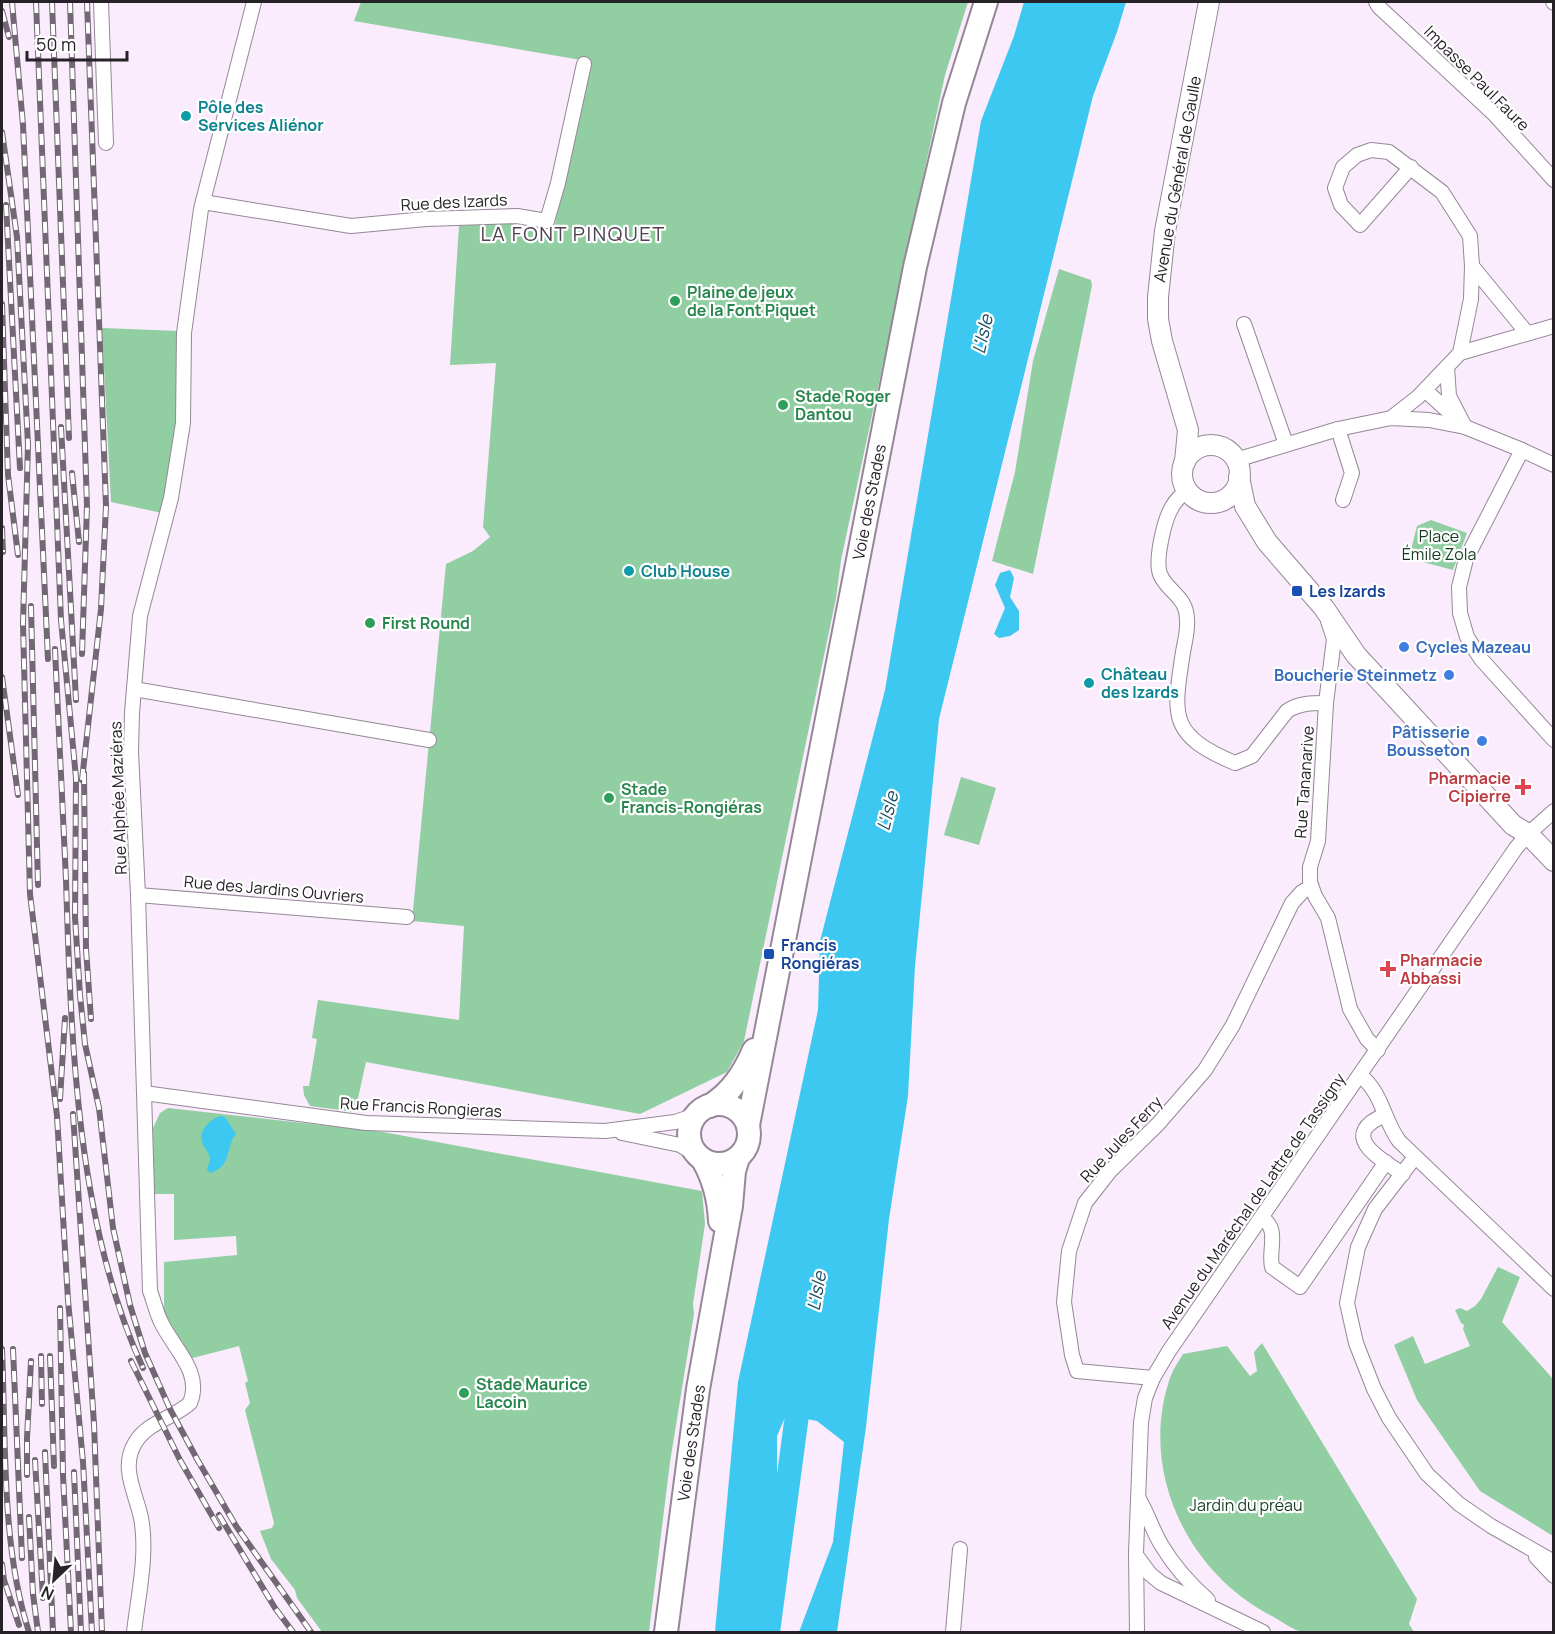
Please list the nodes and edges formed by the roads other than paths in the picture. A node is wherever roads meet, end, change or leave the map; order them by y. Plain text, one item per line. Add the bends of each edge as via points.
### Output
1 (101, 2) edge
2 (254, 2) edge
3 (986, 2) edge
4 (1209, 2) edge
5 (1376, 2) edge
6 (584, 64) dead end
7 (105, 143) dead end
8 (1411, 167) junction
9 (1554, 180) edge
10 (203, 202) junction
11 (1472, 266) junction
12 (1244, 324) dead end
13 (1554, 326) edge
14 (1527, 333) junction
15 (1460, 353) junction
16 (1167, 357) junction
17 (1447, 367) junction
18 (1425, 390) junction
19 (1391, 418) junction
20 (1466, 427) junction
21 (1338, 429) junction
22 (1286, 444) junction
23 (1221, 447) junction
24 (1522, 450) junction
25 (1185, 462) junction
26 (1554, 465) edge
27 (1238, 469) junction
28 (1187, 491) junction
29 (1343, 501) dead end
30 (1214, 502) junction
31 (1268, 542) junction
32 (1324, 608) junction
33 (134, 689) junction
34 (1326, 703) junction
35 (429, 740) dead end
36 (1554, 740) edge
37 (1554, 811) edge
38 (1528, 834) junction
39 (1554, 861) edge
40 (1311, 887) junction
41 (138, 895) junction
42 (407, 916) dead end
43 (771, 1006) junction
44 (1378, 1050) junction
45 (1360, 1075) junction
46 (144, 1093) junction
47 (703, 1110) junction
48 (1385, 1115) junction
49 (748, 1125) junction
50 (605, 1131) junction
51 (1415, 1157) junction
52 (700, 1158) junction
53 (738, 1158) junction
54 (1386, 1162) junction
55 (1403, 1173) junction
56 (1262, 1218) junction
57 (722, 1255) junction
58 (1554, 1289) edge
59 (1153, 1378) junction
60 (1139, 1499) junction
61 (1161, 1545) junction
62 (1529, 1548) junction
63 (960, 1549) dead end
64 (1136, 1554) junction
65 (1554, 1562) edge
66 (1554, 1576) edge
67 (1161, 1583) junction
68 (1136, 1604) junction
69 (1227, 1614) junction
70 (134, 1632) edge
71 (666, 1632) edge
72 (953, 1632) edge
73 (1137, 1632) edge
74 (1263, 1632) edge

1 - 7 street
2 - 10 street, Rue Alphée Maziéras
3 - 43 main road, Voie des Stades via 954,103 921,238
4 - 16 main road, Avenue du Général de Gaulle via 1160,272 1158,319
5 - 9 street, Impasse Paul Faure via 1495,115
6 - 10 street, Rue des Izards via 547,221 517,216 351,226
8 - 8 street via 1389,152 1371,150 1357,155 1343,167 1335,188 1341,205 1360,225
8 - 11 street via 1442,192 1470,237
10 - 33 street, Rue Alphée Maziéras via 184,333 183,423 171,498 140,616
11 - 14 street
11 - 15 street via 1471,299
12 - 22 street
13 - 14 street
14 - 15 street
15 - 17 street
16 - 23 main road, Avenue du Général de Gaulle via 1201,426
16 - 25 main road, Avenue du Général de Gaulle via 1188,430
17 - 18 street
17 - 20 street via 1449,396
18 - 19 street
18 - 20 street
19 - 20 street
19 - 21 street
20 - 24 street
21 - 22 street
21 - 29 street via 1352,473
22 - 27 street
23 - 25 main road via 1196,449
23 - 27 main road
24 - 26 street
24 - 36 street via 1466,559 1459,587 1461,613 1467,637 1481,659
25 - 28 main road via 1182,477
27 - 30 main road via 1237,486 1223,500
27 - 31 main road via 1245,506
28 - 30 main road via 1199,500
28 - 34 street via 1171,507 1158,564 1166,583 1183,602 1187,619 1177,694 1183,728 1205,749 1235,763 1252,756 1294,706
30 - 31 main road
31 - 32 main road
32 - 34 street, Rue Tananarive via 1334,639
32 - 38 main road via 1520,818
33 - 35 street
33 - 41 street, Rue Alphée Maziéras via 131,752
34 - 40 street, Rue Tananarive via 1318,841 1309,875
37 - 38 street, Avenue du Maréchal de Lattre de Tassigny
38 - 39 main road
38 - 44 street, Avenue du Maréchal de Lattre de Tassigny
40 - 44 street via 1328,918 1350,1009 1366,1039
40 - 59 street, Rue Jules Ferry via 1292,903 1233,1025 1205,1070 1085,1203 1069,1251 1064,1302 1077,1371
41 - 42 street, Rue des Jardins Ouvriers
41 - 46 street, Rue Alphée Maziéras
43 - 47 main road, Voie des Stades via 756,1046 732,1089
43 - 49 main road, Voie des Stades
44 - 45 street, Avenue du Maréchal de Lattre de Tassigny
45 - 48 street via 1372,1085
45 - 56 street, Avenue du Maréchal de Lattre de Tassigny
46 - 50 street, Rue Francis Rongieras via 366,1123
46 - 70 street, Rue Alphée Maziéras via 150,1291 161,1323 195,1385 190,1403 153,1425 131,1450 129,1476 141,1518 143,1549
47 - 49 main road via 720,1104 737,1110
47 - 50 street, Rue Francis Rongieras via 675,1122
47 - 52 main road via 689,1131 692,1148
48 - 51 street via 1395,1136
48 - 54 street via 1367,1127 1364,1140 1365,1146
49 - 53 main road via 749,1140
50 - 52 street via 680,1145
51 - 55 street
51 - 58 street
52 - 53 main road via 721,1164
52 - 57 main road, Voie des Stades via 712,1175 719,1206
53 - 57 main road, Voie des Stades
54 - 55 street
54 - 56 street via 1300,1287 1272,1267 1272,1232
55 - 62 street via 1375,1209 1358,1247 1347,1304 1356,1343 1389,1418 1427,1474 1459,1504
56 - 59 street, Avenue du Maréchal de Lattre de Tassigny
57 - 71 main road, Voie des Stades via 698,1389
59 - 60 street, Avenue du Maréchal de Lattre de Tassigny via 1141,1422
60 - 61 street
60 - 64 street, Avenue du Maréchal de Lattre de Tassigny
61 - 64 street
61 - 69 street via 1178,1570
62 - 65 street
62 - 66 street
63 - 72 street
64 - 67 street
64 - 68 street, Avenue du Maréchal de Lattre de Tassigny
67 - 68 street via 1153,1582 1146,1587
67 - 69 street
68 - 73 street, Avenue du Maréchal de Lattre de Tassigny
69 - 74 street

